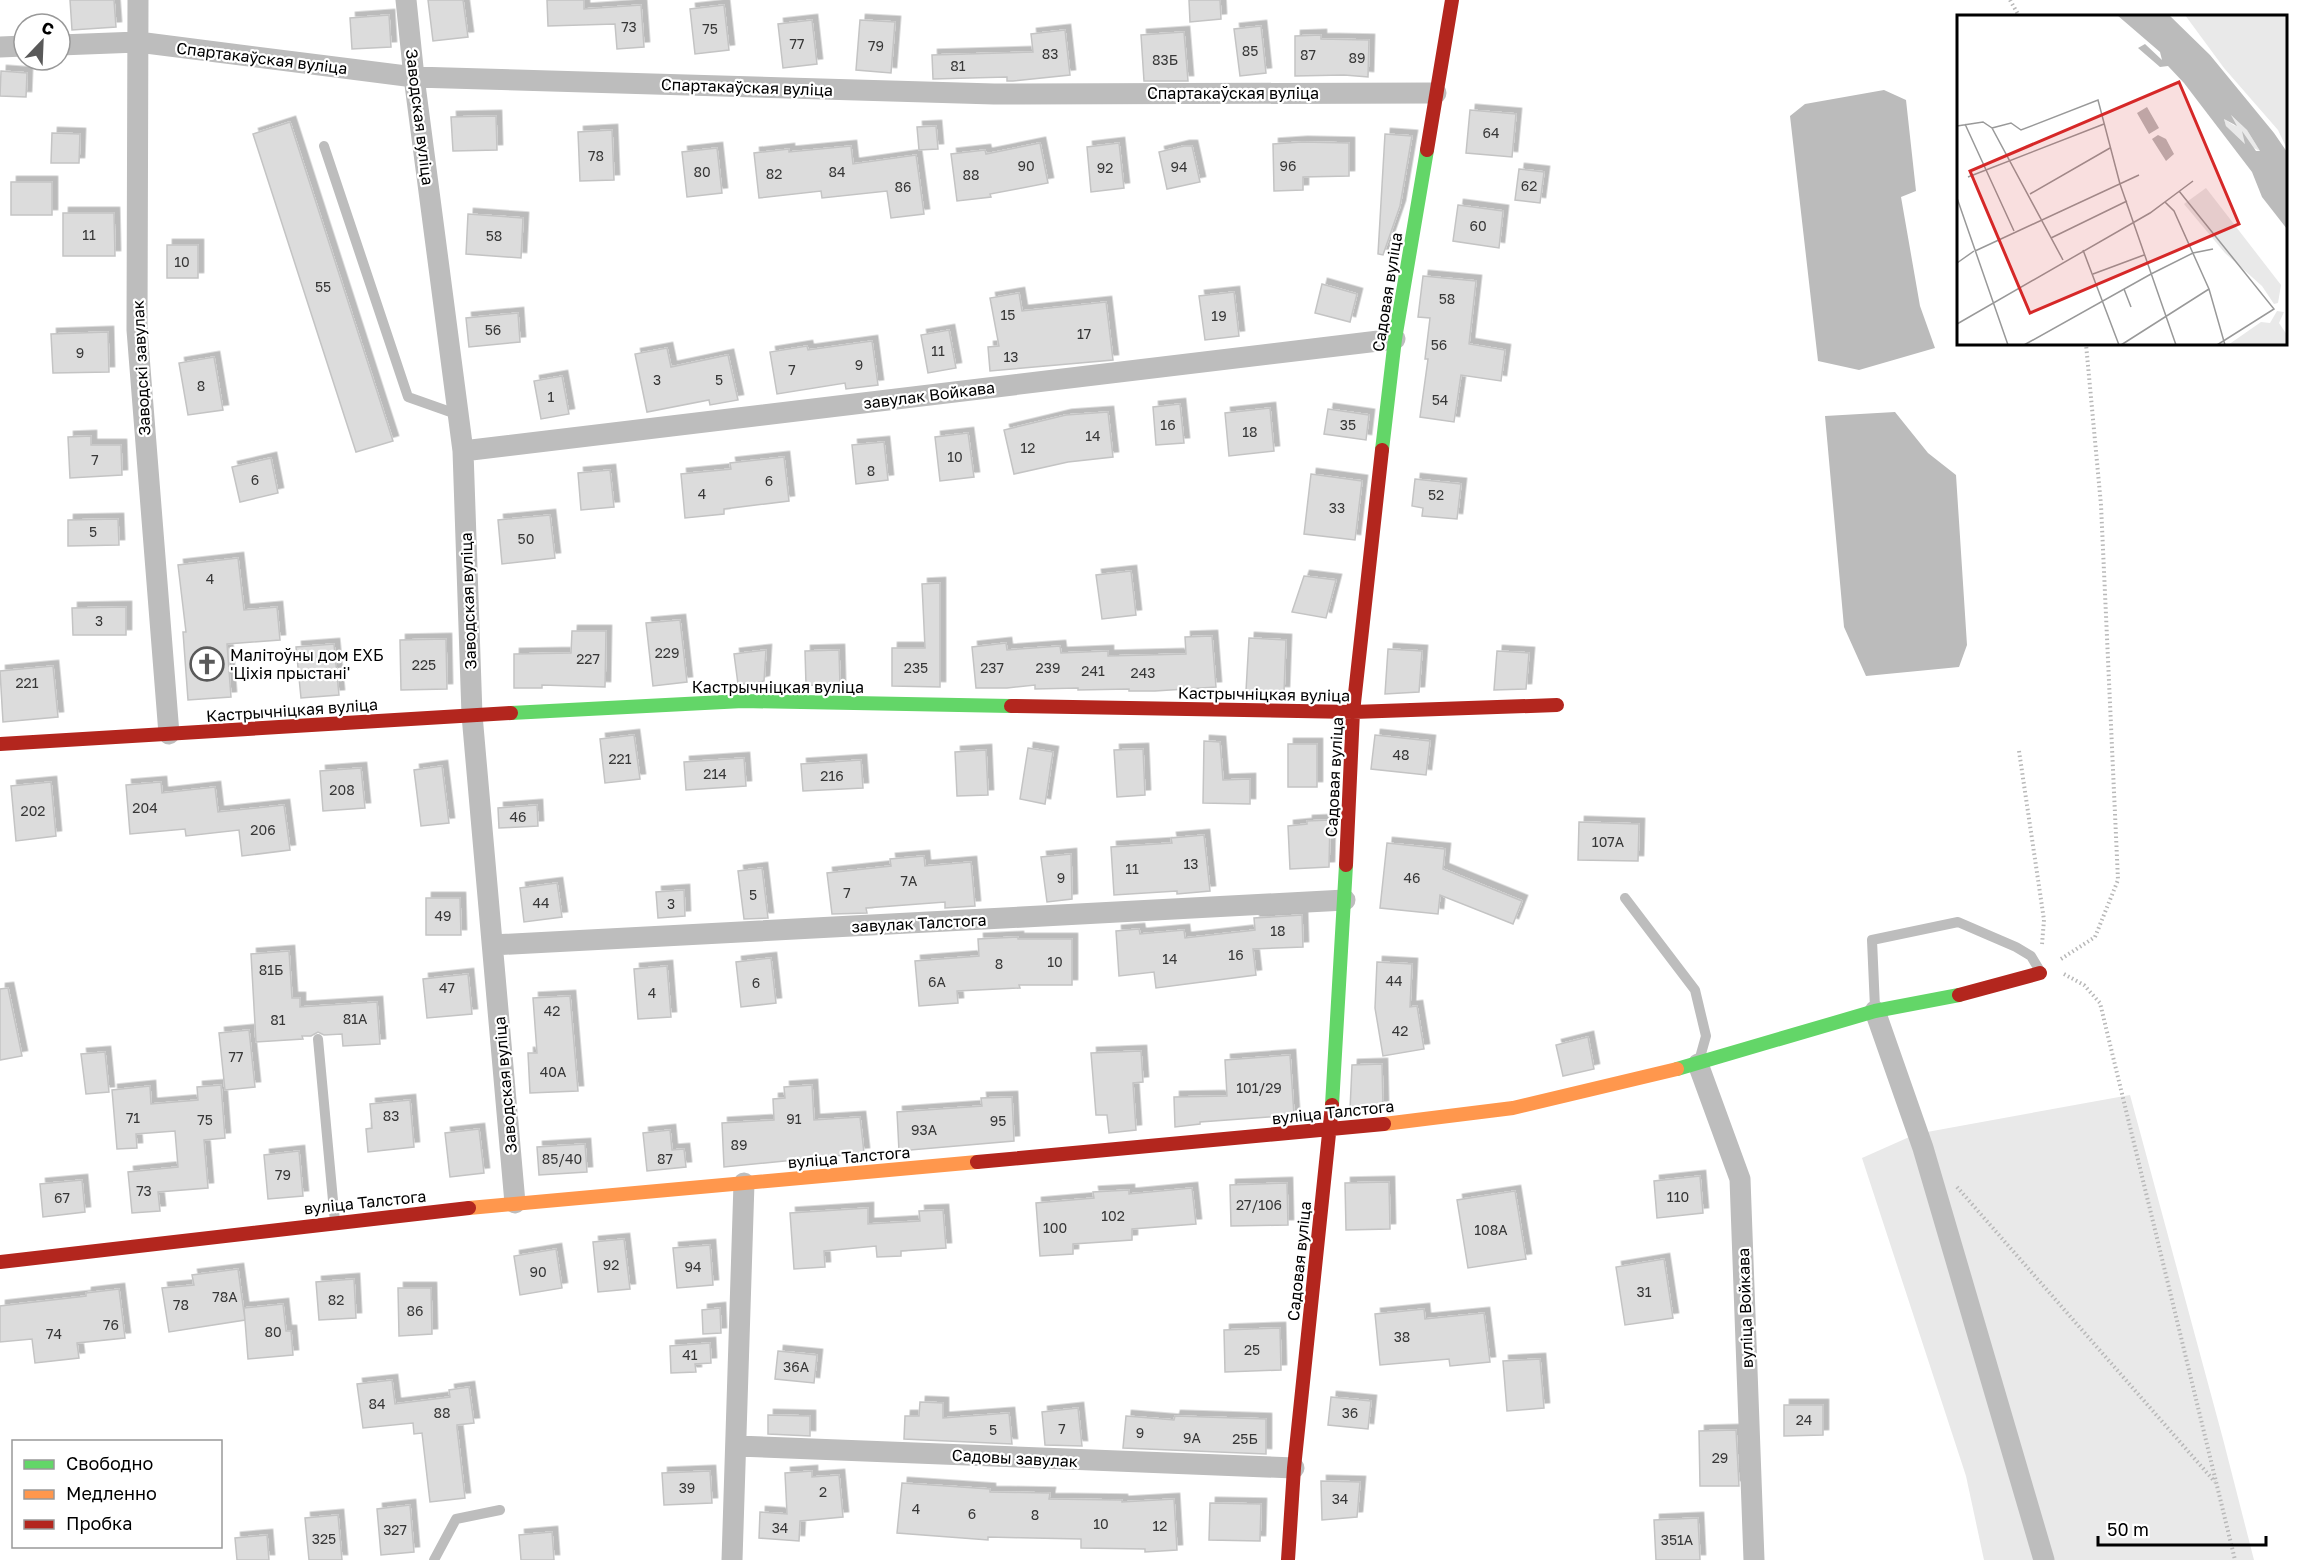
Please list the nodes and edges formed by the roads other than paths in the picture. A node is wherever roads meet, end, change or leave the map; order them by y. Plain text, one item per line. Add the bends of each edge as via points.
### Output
1 (138, 0) edge
2 (406, 0) edge
3 (1452, 0) edge
4 (138, 42) junction
5 (72, 45) edge
6 (414, 77) junction
7 (1436, 93) junction
8 (324, 146) dead end
9 (1395, 339) junction
10 (459, 416) junction
11 (463, 452) junction
12 (1557, 705) dead end
13 (1353, 712) junction
14 (472, 715) junction
15 (169, 734) junction
16 (0, 744) edge
17 (1625, 897) dead end
18 (1345, 900) junction
19 (492, 945) junction
20 (2040, 973) joint
21 (1875, 1011) junction
22 (318, 1039) dead end
23 (1698, 1064) junction
24 (1330, 1130) junction
25 (744, 1183) junction
26 (515, 1203) junction
27 (335, 1222) junction
28 (0, 1262) edge
29 (736, 1446) junction
30 (1294, 1468) junction
31 (500, 1510) dead end
32 (434, 1560) edge
33 (732, 1560) edge
34 (1288, 1560) edge
35 (1754, 1560) edge
36 (2044, 1560) edge

1 - 4 street, Заводскі завулак
2 - 6 street, Заводская вуліца
3 - 7 street, Садовая вуліца
4 - 5 street, Спартакаўская вуліца
4 - 6 street, Спартакаўская вуліца
4 - 15 street, Заводскі завулак via 137,330
6 - 7 street, Спартакаўская вуліца via 994,94
6 - 10 street, Заводская вуліца
7 - 9 street, Садовая вуліца
8 - 10 lane via 408,398
9 - 11 street, завулак Войкава
9 - 13 street, Садовая вуліца
10 - 11 street, Заводская вуліца
11 - 14 street, Заводская вуліца
12 - 13 street, Кастрычніцкая вуліца
13 - 14 street, Кастрычніцкая вуліца via 743,701
13 - 18 street, Садовая вуліца
14 - 15 street, Кастрычніцкая вуліца
14 - 19 street, Заводская вуліца
15 - 16 street, Кастрычніцкая вуліца
17 - 23 lane via 1695,990 1706,1036
18 - 19 street, завулак Талстога
18 - 24 street, Садовая вуліца
19 - 26 street, Заводская вуліца
20 - 21 street, вуліца Талстога via 1953,997
20 - 21 lane via 2031,956 1958,922 1872,940
21 - 23 street, вуліца Талстога
21 - 36 street via 1923,1148
22 - 27 lane
23 - 24 street, вуліца Талстога via 1513,1108
23 - 35 street, вуліца Войкава via 1740,1179
24 - 25 street, вуліца Талстога
24 - 30 street, Садовая вуліца
25 - 26 street, вуліца Талстога
25 - 29 street
26 - 27 street, вуліца Талстога
27 - 28 street, вуліца Талстога
29 - 30 street, Садовы завулак
29 - 33 street
30 - 34 street, Садовая вуліца
31 - 32 lane via 456,1519

